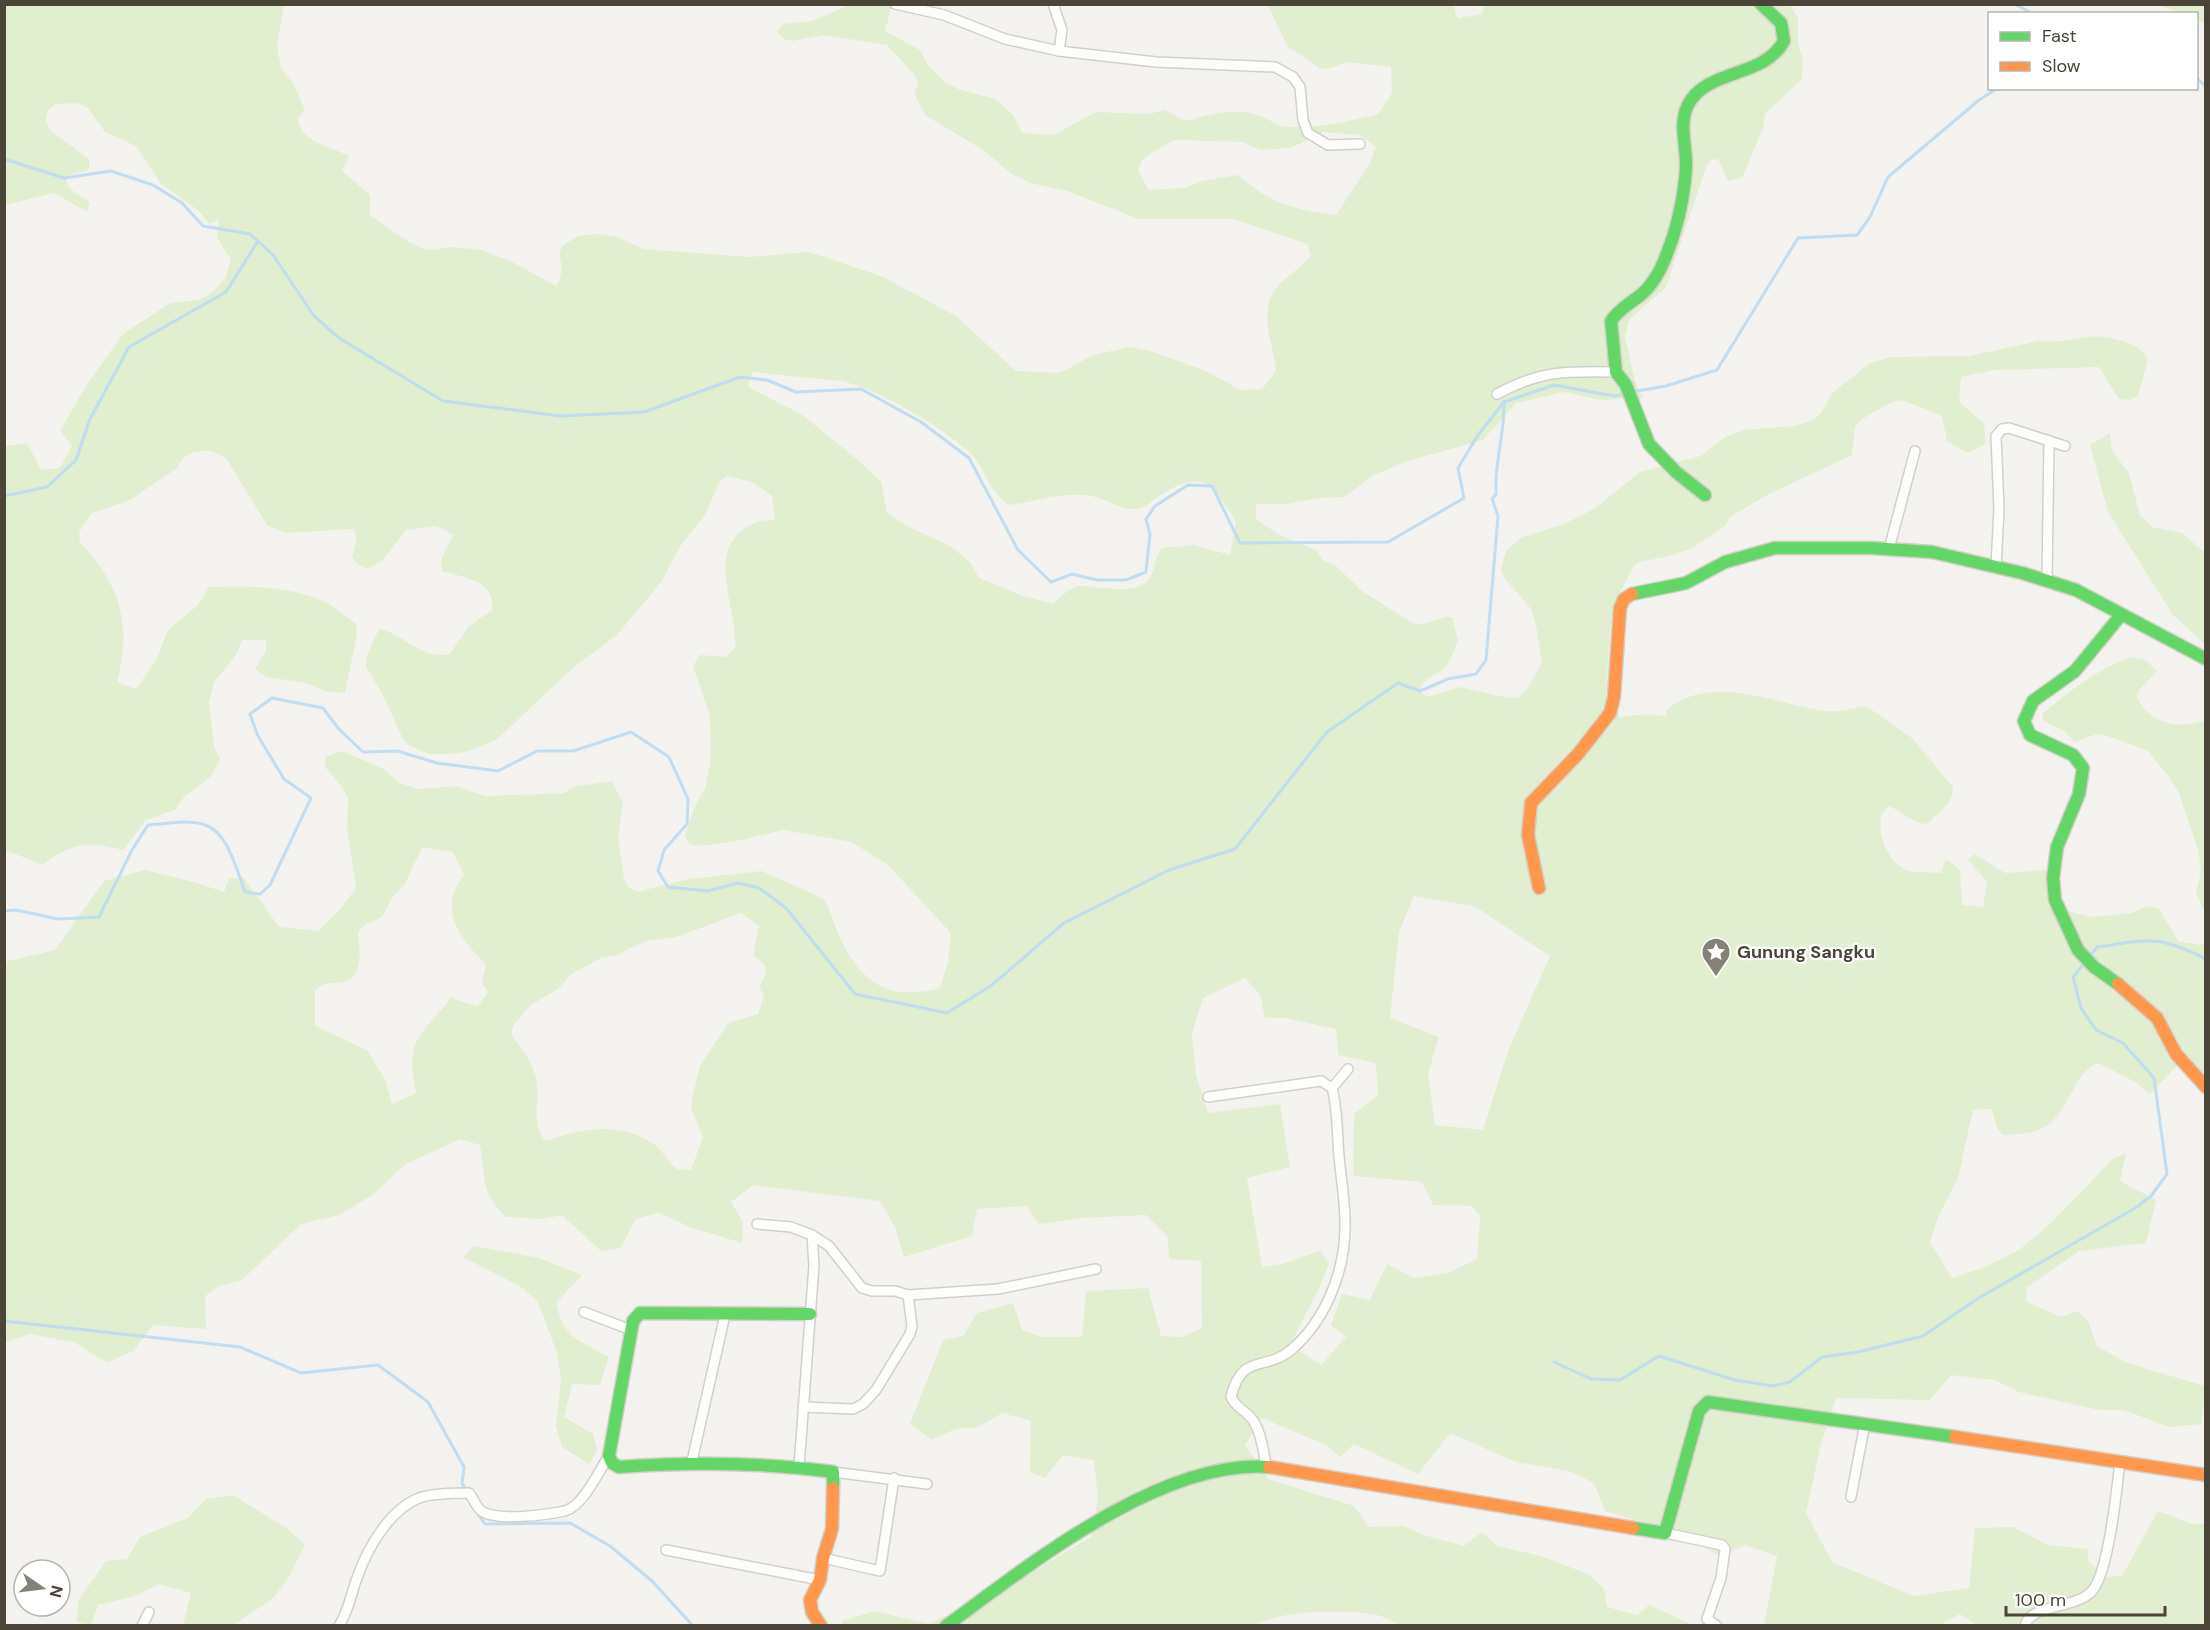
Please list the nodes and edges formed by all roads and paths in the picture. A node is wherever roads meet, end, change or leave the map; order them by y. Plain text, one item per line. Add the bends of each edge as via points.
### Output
1 (895, 4) edge
2 (945, 4) edge
3 (1053, 4) edge
4 (1761, 4) edge
5 (944, 15) junction
6 (1059, 51) junction
7 (1360, 144) dead end
8 (1616, 372) junction
9 (1497, 394) dead end
10 (2049, 441) junction
11 (2065, 446) dead end
12 (1915, 451) dead end
13 (1705, 495) dead end
14 (1889, 549) junction
15 (1996, 566) junction
16 (2047, 580) junction
17 (2121, 615) junction
18 (2205, 659) edge
19 (1539, 888) dead end
20 (1348, 1069) dead end
21 (2205, 1087) edge
22 (1332, 1088) junction
23 (1208, 1097) dead end
24 (757, 1224) dead end
25 (812, 1234) junction
26 (1096, 1269) dead end
27 (908, 1295) junction
28 (584, 1312) dead end
29 (810, 1314) junction
30 (725, 1315) junction
31 (631, 1330) junction
32 (803, 1407) junction
33 (1865, 1423) junction
34 (609, 1456) junction
35 (692, 1461) junction
36 (2120, 1461) junction
37 (799, 1467) junction
38 (1266, 1467) junction
39 (833, 1472) junction
40 (2205, 1475) edge
41 (894, 1478) junction
42 (927, 1484) dead end
43 (1851, 1497) dead end
44 (1665, 1533) junction
45 (666, 1550) dead end
46 (823, 1558) junction
47 (820, 1580) junction
48 (149, 1612) dead end
49 (142, 1626) edge
50 (339, 1626) edge
51 (821, 1626) edge
52 (946, 1626) edge
53 (1717, 1626) edge
54 (2025, 1626) edge

1 - 5 street
2 - 5 street
3 - 6 street via 1062,30
4 - 8 street via 1784,25 1785,40 1770,59 1702,88 1687,106 1683,125 1686,166 1678,216 1653,282 1611,321
5 - 6 street via 1005,39
6 - 7 street via 1156,62 1275,67 1293,77 1300,87 1308,133 1328,145
8 - 9 street via 1550,374 1524,380
8 - 13 street via 1626,385 1649,444
10 - 11 street
10 - 15 street via 2009,428 1996,436
10 - 16 street
12 - 14 street
14 - 15 street via 1932,552
14 - 19 street via 1762,550 1725,562 1686,583 1624,599 1610,713 1578,754 1531,802 1528,835
15 - 16 street
16 - 17 street via 2076,590
17 - 18 street
17 - 21 street via 2067,679 2032,702 2023,719 2024,727 2032,736 2074,754 2083,768 2079,794 2057,847 2053,878 2055,900 2078,950 2157,1018 2176,1054
20 - 22 street
22 - 23 street via 1321,1081
22 - 38 street via 1345,1230 1336,1279 1323,1313 1308,1334 1288,1352 1248,1367 1235,1379 1231,1397 1252,1419
24 - 25 street via 791,1227
25 - 27 street via 829,1246 862,1288
25 - 29 street
26 - 27 street via 998,1288
27 - 32 street via 910,1334 870,1398 854,1409
28 - 31 street
29 - 30 street
29 - 32 street
30 - 31 street via 649,1311 640,1313
30 - 35 street
31 - 34 street
32 - 37 street
33 - 36 street via 2078,1458
33 - 43 street
33 - 44 street via 1708,1402 1699,1411
34 - 35 street via 619,1467
34 - 50 street via 582,1497 565,1511 516,1516 487,1514 466,1493 416,1499 386,1526 364,1560
35 - 37 street
36 - 40 street
36 - 54 street via 2112,1521 2093,1590 2077,1602 2031,1615
37 - 39 street
38 - 44 street
38 - 52 street via 1217,1470 1149,1497 1051,1549
39 - 41 street
39 - 46 street via 832,1529
41 - 42 street
41 - 46 street via 880,1571
44 - 53 street via 1722,1545 1725,1549 1721,1578 1707,1618
45 - 47 street
46 - 47 street
47 - 51 street via 810,1606
48 - 49 street

